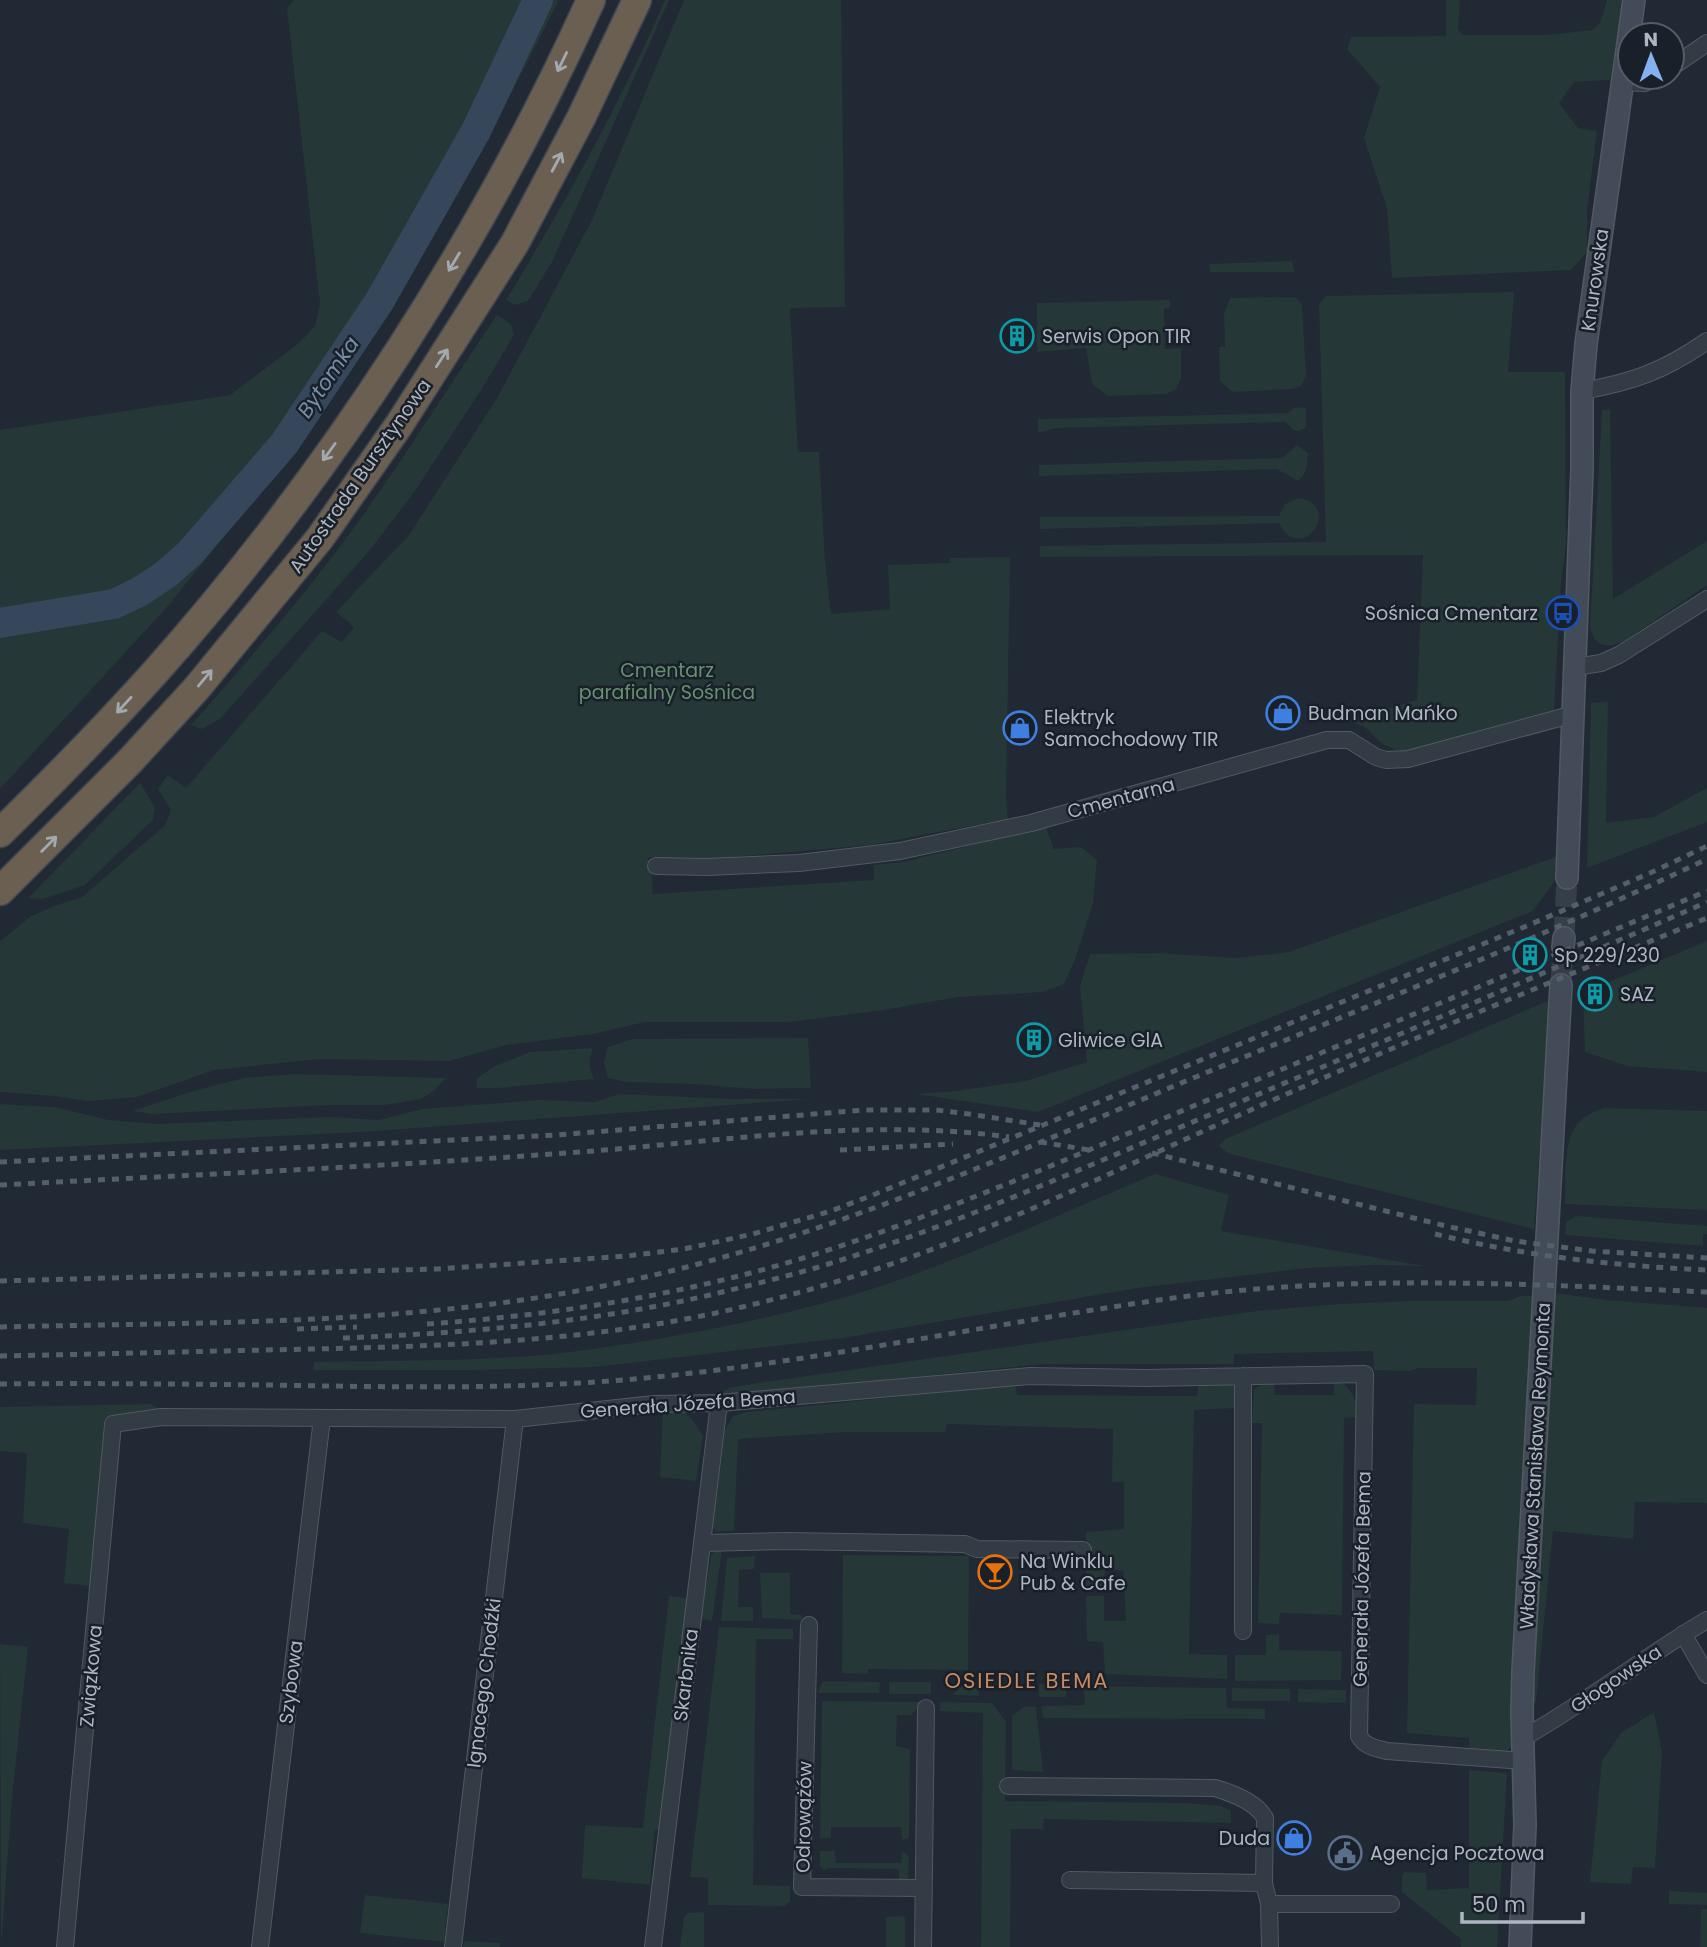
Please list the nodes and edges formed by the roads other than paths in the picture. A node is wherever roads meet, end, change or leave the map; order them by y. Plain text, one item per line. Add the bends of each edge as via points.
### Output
1 (591, 0) edge
2 (637, 0) edge
3 (1633, 0) edge
4 (1630, 21) edge
5 (1707, 43) edge
6 (1686, 57) edge
7 (1621, 91) edge
8 (1707, 341) edge
9 (1582, 391) junction
10 (1707, 599) edge
11 (1574, 667) junction
12 (1574, 714) junction
13 (0, 833) edge
14 (656, 866) dead end
15 (1567, 878) tunnel mouth
16 (0, 891) edge
17 (1561, 985) tunnel mouth
18 (1243, 1376) junction
19 (719, 1403) junction
20 (322, 1418) junction
21 (515, 1419) junction
22 (132, 1420) joint
23 (703, 1543) junction
24 (1083, 1550) dead end
25 (1707, 1620) edge
26 (809, 1625) dead end
27 (1243, 1631) dead end
28 (1683, 1634) junction
29 (1707, 1675) edge
30 (926, 1707) dead end
31 (1523, 1738) junction
32 (1524, 1761) junction
33 (1008, 1786) dead end
34 (1070, 1881) dead end
35 (1264, 1883) junction
36 (924, 1888) junction
37 (1269, 1904) junction
38 (1391, 1904) dead end
39 (65, 1947) edge
40 (260, 1947) edge
41 (453, 1947) edge
42 (653, 1947) edge
43 (923, 1947) edge
44 (1270, 1947) edge
45 (1520, 1947) edge

1 -> 13 highway, Autostrada Bursztynowa via 470,236 366,401 211,607 116,714
16 -> 2 highway, Autostrada Bursztynowa via 196,689 320,538 399,425 514,243
3 - 4 street, Knurowska
5 - 6 street
7 - 9 street, Knurowska
8 - 9 street via 1651,375
9 - 11 street, Knurowska
10 - 11 street via 1619,655
11 - 12 street
12 - 14 street, Cmentarna via 1408,759 1385,760 1349,740 1327,740 1031,823 900,851 799,863
12 - 15 street
17 - 31 street, Władysława Stanisława Reymonta
18 - 19 street, Generała Józefa Bema via 1030,1376
18 - 27 street
18 - 32 street, Generała Józefa Bema via 1365,1374 1361,1740 1387,1751
19 - 21 street, Generała Józefa Bema via 654,1404
19 - 23 street, Skarbnika
20 - 21 street, Generała Józefa Bema
20 - 22 street, Generała Józefa Bema
20 - 40 street, Szybowa
21 - 41 street, Ignacego Chodźki
22 - 39 street, Związkowa via 113,1424
23 - 24 street via 965,1544 977,1549
23 - 42 street, Skarbnika
25 - 28 street, Głogowska
26 - 36 street, Odrowążów via 802,1887
28 - 29 street
28 - 31 street, Głogowska
30 - 36 street
31 - 32 street, Władysława Stanisława Reymonta
32 - 45 street, Władysława Stanisława Reymonta
33 - 35 street via 1215,1788 1230,1793 1265,1818
34 - 35 street
35 - 37 street
36 - 43 street
37 - 38 street
37 - 44 street

